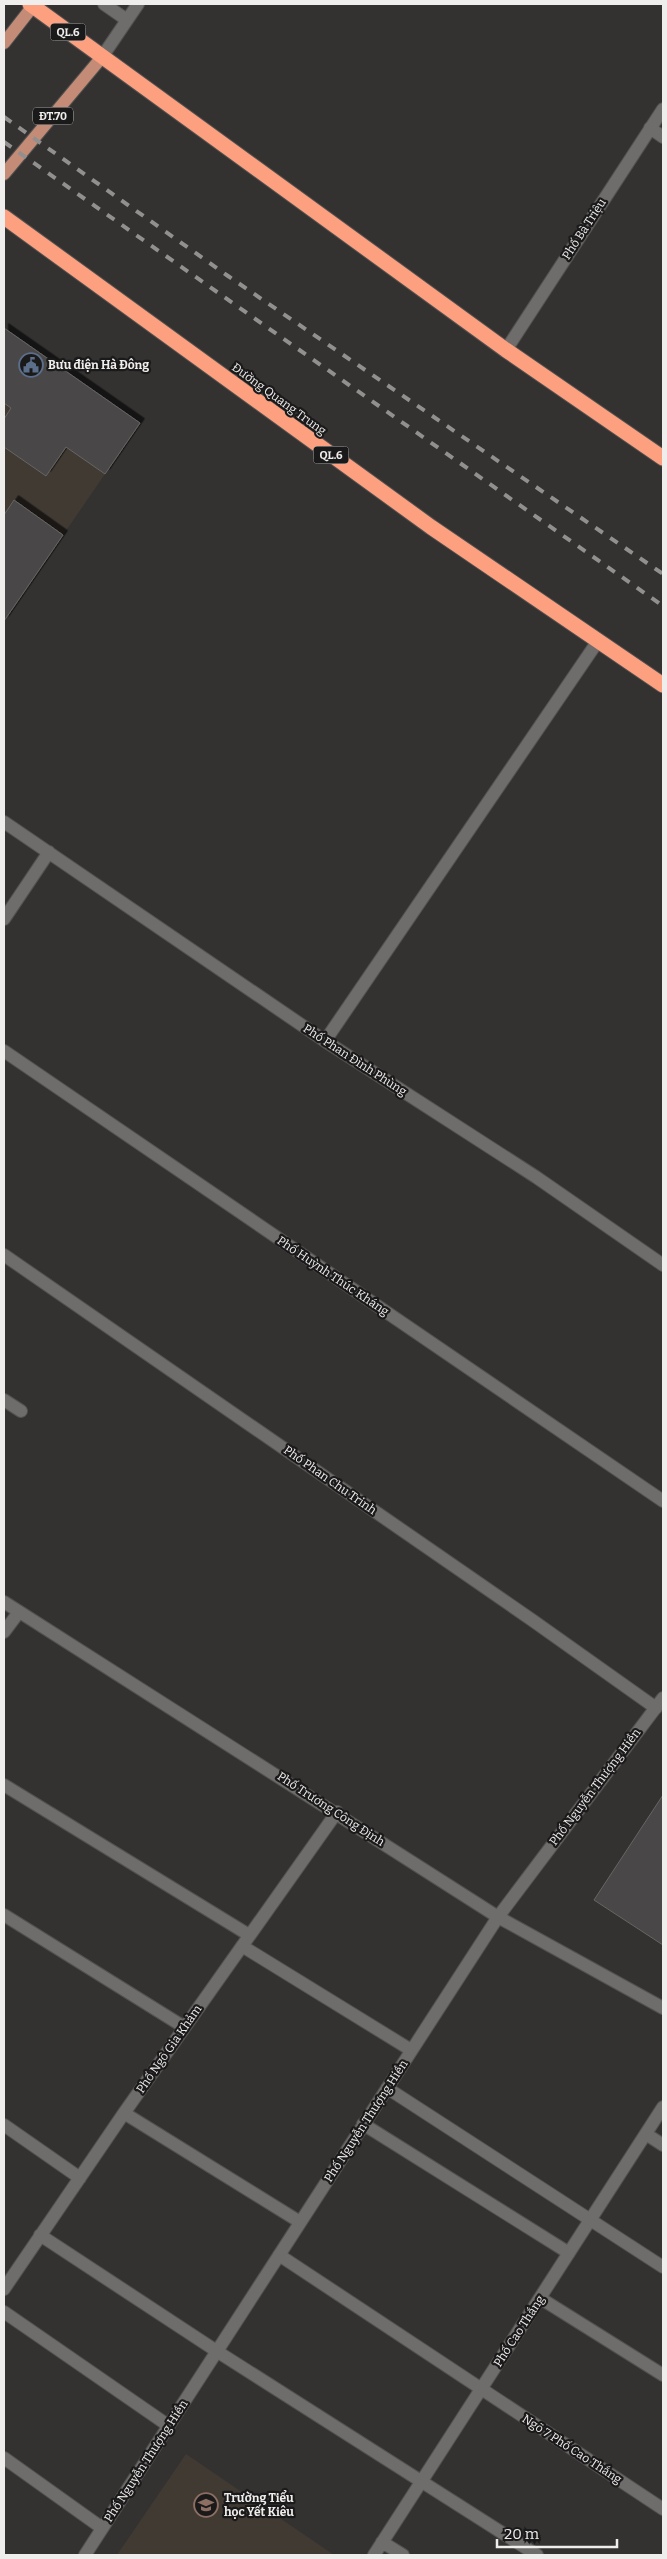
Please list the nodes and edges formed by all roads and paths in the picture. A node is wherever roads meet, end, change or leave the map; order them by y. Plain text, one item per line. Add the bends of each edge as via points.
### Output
1 (32, 4) edge
2 (104, 4) edge
3 (138, 4) edge
4 (126, 20) junction
5 (4, 43) edge
6 (102, 57) junction
7 (663, 109) edge
8 (650, 128) junction
9 (663, 138) edge
10 (4, 174) edge
11 (4, 217) edge
12 (506, 350) junction
13 (663, 458) edge
14 (598, 641) junction
15 (663, 685) edge
16 (4, 822) edge
17 (49, 852) junction
18 (4, 919) edge
19 (325, 1041) junction
20 (4, 1051) edge
21 (4, 1255) edge
22 (663, 1264) edge
23 (4, 1400) edge
24 (21, 1411) dead end
25 (663, 1501) edge
26 (4, 1602) edge
27 (19, 1612) junction
28 (4, 1632) edge
29 (659, 1703) edge
30 (4, 1785) edge
31 (337, 1812) junction
32 (4, 1914) edge
33 (498, 1916) junction
34 (246, 1940) junction
35 (663, 2008) edge
36 (184, 2027) junction
37 (411, 2050) junction
38 (387, 2088) junction
39 (663, 2108) edge
40 (124, 2113) junction
41 (364, 2124) junction
42 (4, 2125) edge
43 (646, 2134) junction
44 (663, 2145) edge
45 (80, 2178) junction
46 (591, 2220) junction
47 (300, 2222) junction
48 (40, 2235) junction
49 (569, 2253) junction
50 (279, 2255) junction
51 (663, 2267) edge
52 (4, 2289) edge
53 (540, 2298) junction
54 (4, 2312) edge
55 (218, 2352) junction
56 (663, 2375) edge
57 (481, 2390) junction
58 (169, 2426) junction
59 (4, 2458) edge
60 (423, 2481) junction
61 (663, 2509) edge
62 (102, 2528) junction
63 (382, 2542) junction
64 (85, 2555) edge
65 (374, 2555) edge
66 (403, 2555) edge
67 (538, 2555) edge

1 - 5 main road
1 - 6 highway, QL.6
2 - 4 street
3 - 4 street
4 - 6 street
6 - 10 main road, ĐT.70
6 - 12 highway, QL.6
7 - 8 street, Phố Bà Triệu
8 - 9 street
8 - 12 street, Phố Bà Triệu
11 - 14 highway, Đường Quang Trung / QL.6 via 430,527
12 - 13 highway, QL.6
14 - 15 highway, Đường Quang Trung / QL.6
14 - 19 street
16 - 17 street, Phố Phan Đình Phùng
17 - 18 street
17 - 19 street, Phố Phan Đình Phùng
19 - 22 street, Phố Phan Đình Phùng via 536,1177
20 - 25 street, Phố Huỳnh Thúc Kháng
21 - 29 street, Phố Phan Chu Trinh via 532,1620
23 - 24 street
26 - 27 street, Phố Trương Công Định
27 - 28 street
27 - 31 street, Phố Trương Công Định
29 - 33 street, Phố Nguyễn Thượng Hiền
30 - 34 street
31 - 33 street, Phố Trương Công Định
31 - 34 street, Phố Ngô Gia Khảm
32 - 36 street
33 - 35 street, Phố Trương Công Định
33 - 37 street, Phố Nguyễn Thượng Hiền
34 - 36 street, Phố Ngô Gia Khảm
34 - 37 street
36 - 40 street, Phố Ngô Gia Khảm
37 - 38 street, Phố Nguyễn Thượng Hiền
38 - 41 street, Phố Nguyễn Thượng Hiền
38 - 46 street
39 - 43 street, Phố Cao Thắng
40 - 45 street, Phố Ngô Gia Khảm
40 - 47 street
41 - 47 street, Phố Nguyễn Thượng Hiền
41 - 49 street
42 - 45 street
43 - 44 street
43 - 46 street, Phố Cao Thắng
45 - 48 street, Phố Ngô Gia Khảm
46 - 49 street, Phố Cao Thắng
46 - 51 street
47 - 50 street, Phố Nguyễn Thượng Hiền
48 - 52 street, Phố Ngô Gia Khảm
48 - 55 street
49 - 53 street, Phố Cao Thắng
50 - 55 street, Phố Nguyễn Thượng Hiền
50 - 57 street, Ngõ 7 Phố Cao Thắng
53 - 56 street
53 - 57 street, Phố Cao Thắng
54 - 58 street
55 - 58 street, Phố Nguyễn Thượng Hiền
55 - 60 street
57 - 60 street, Phố Cao Thắng
57 - 61 street, Ngõ 7 Phố Cao Thắng
58 - 62 street, Phố Nguyễn Thượng Hiền
59 - 62 street
60 - 63 street, Phố Cao Thắng
60 - 67 street
62 - 64 street, Phố Nguyễn Thượng Hiền
63 - 65 street, Phố Cao Thắng
63 - 66 street

